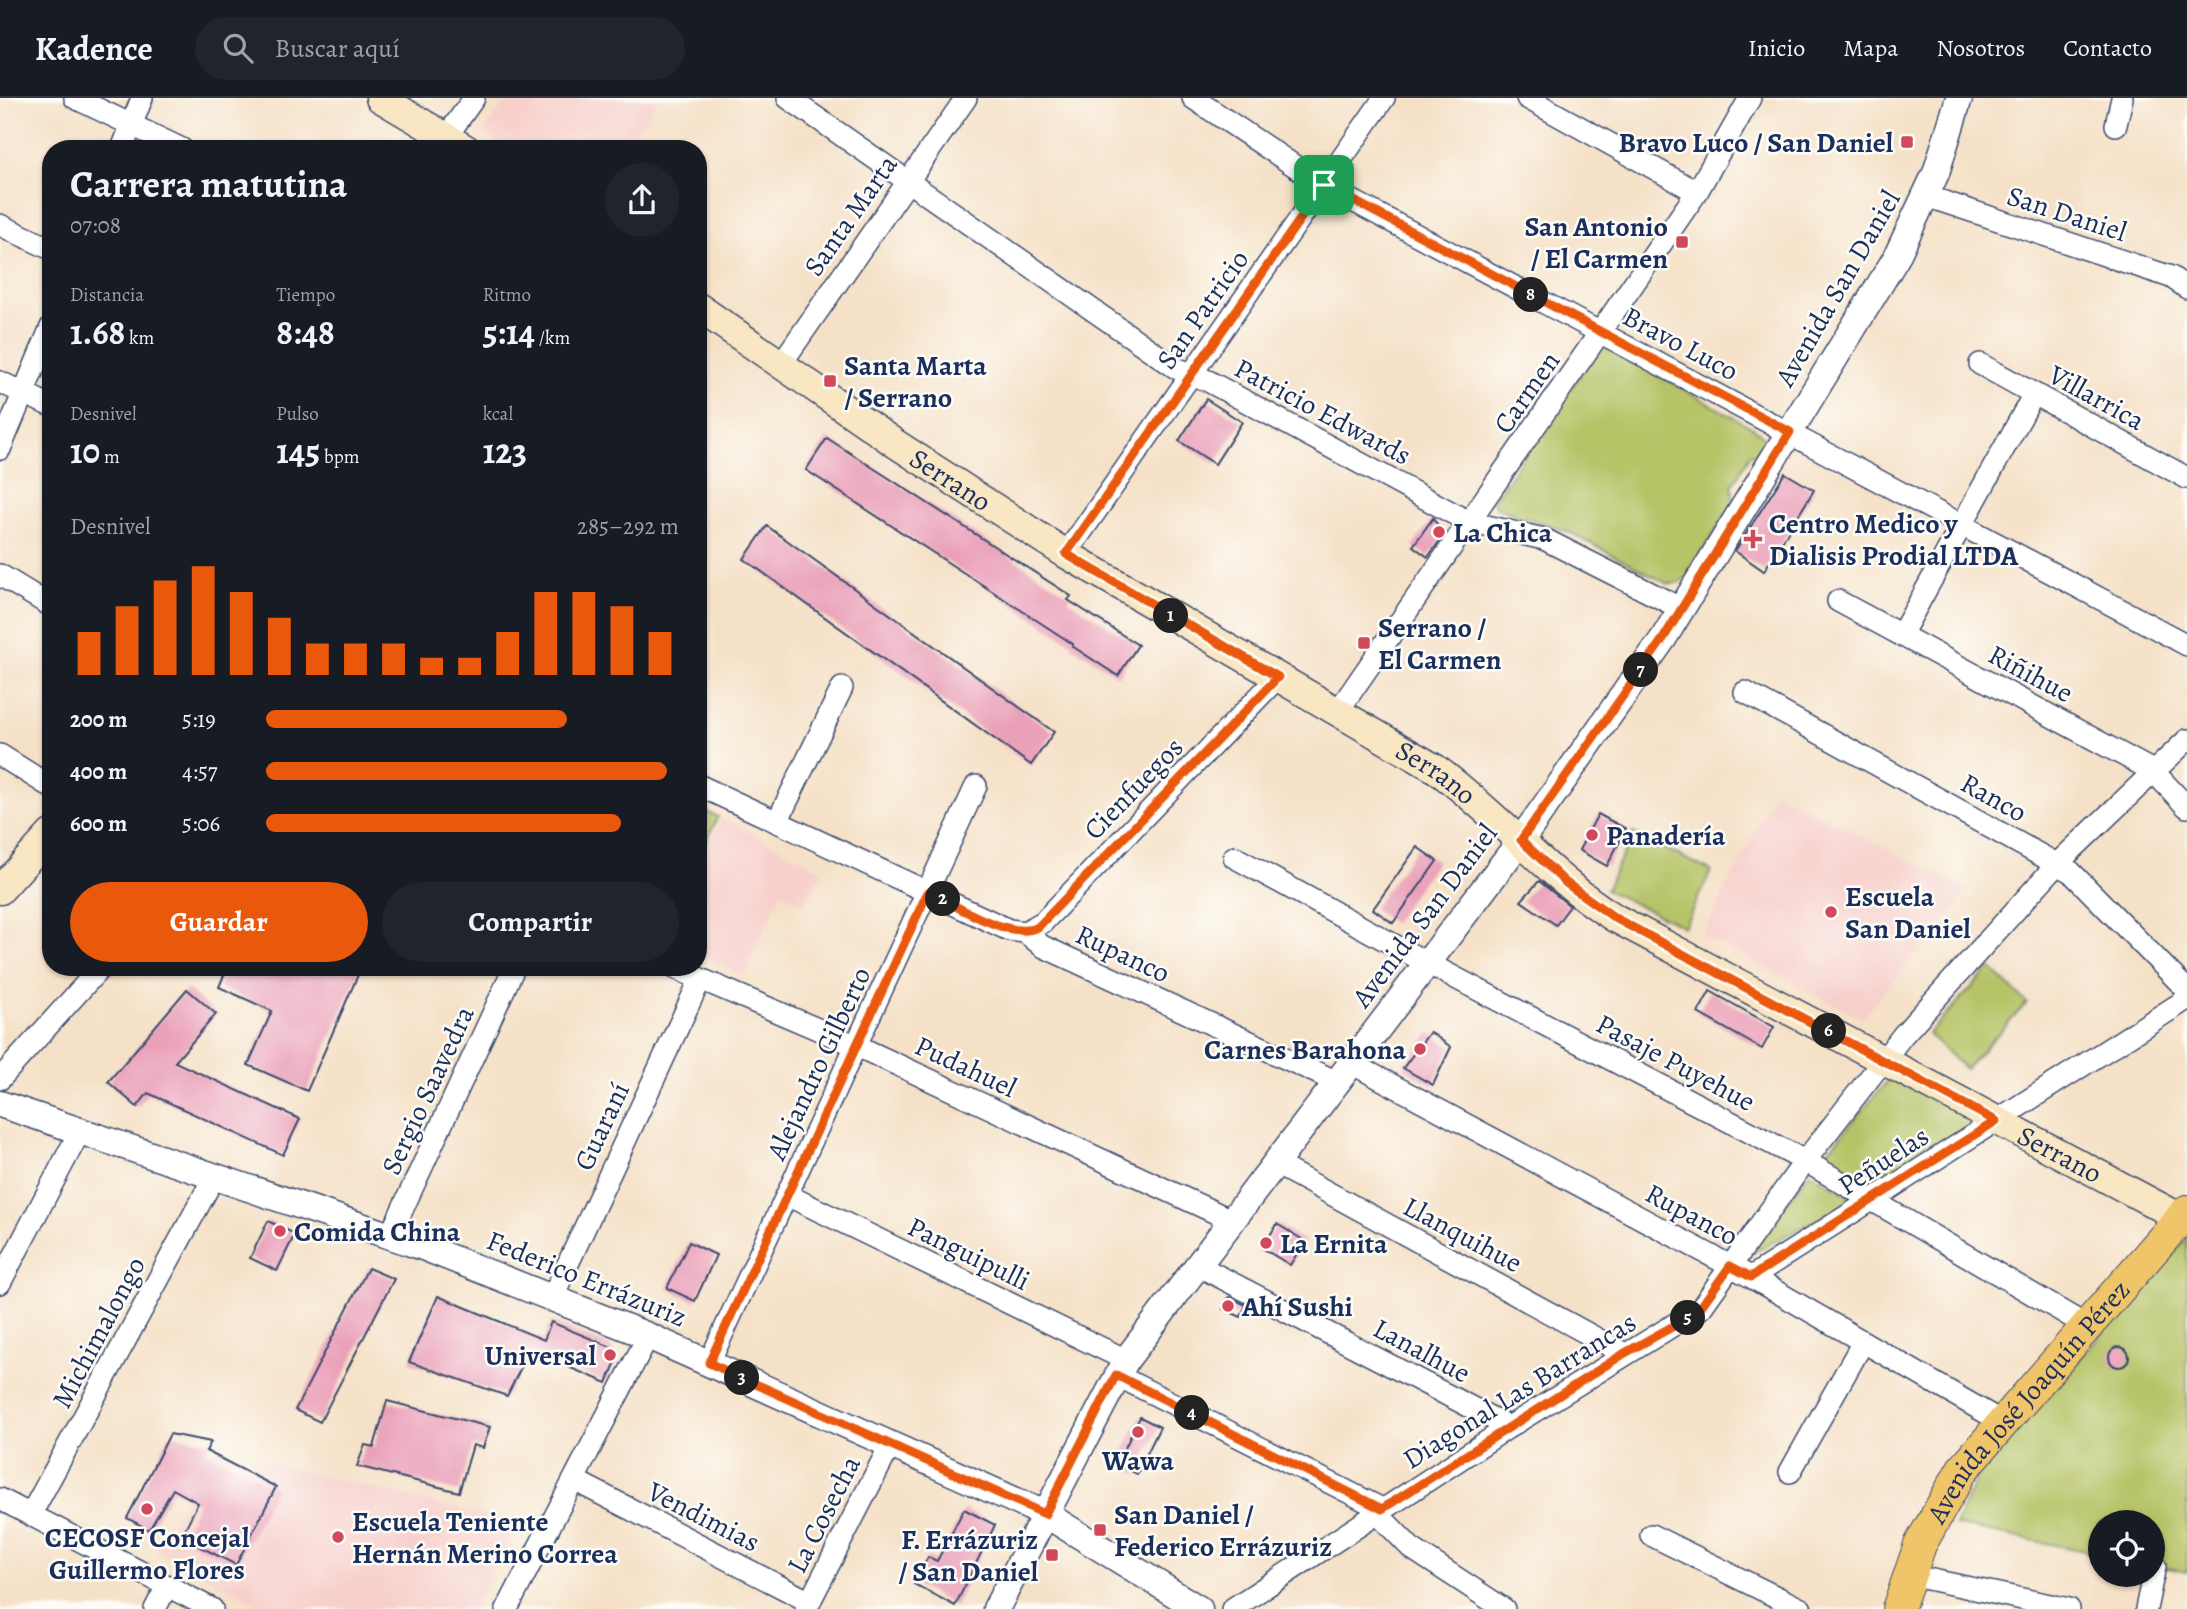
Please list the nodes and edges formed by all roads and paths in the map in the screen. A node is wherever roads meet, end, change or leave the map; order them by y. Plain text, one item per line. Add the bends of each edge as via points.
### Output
1 (75, 98) edge
2 (142, 98) edge
3 (380, 98) edge
4 (474, 98) edge
5 (788, 98) edge
6 (967, 98) edge
7 (1193, 98) edge
8 (1384, 98) edge
9 (1527, 98) edge
10 (1750, 98) edge
11 (1959, 98) edge
12 (2122, 98) edge
13 (131, 125) junction
14 (2116, 125) dead end
15 (125, 140) edge
16 (163, 140) edge
17 (453, 140) edge
18 (457, 140) edge
19 (907, 182) junction
20 (1324, 185) junction
21 (1697, 192) junction
22 (1926, 196) junction
23 (0, 225) edge
24 (42, 245) edge
25 (2187, 288) edge
26 (707, 313) edge
27 (1601, 332) junction
28 (42, 349) edge
29 (780, 364) junction
30 (1980, 364) dead end
31 (1191, 373) junction
32 (0, 382) edge
33 (24, 394) junction
34 (2034, 394) junction
35 (42, 402) edge
36 (1790, 432) junction
37 (0, 449) edge
38 (2187, 478) edge
39 (1469, 522) junction
40 (1962, 525) junction
41 (1066, 554) junction
42 (0, 575) edge
43 (42, 601) edge
44 (1838, 601) dead end
45 (1682, 609) junction
46 (1901, 635) junction
47 (2187, 645) edge
48 (1278, 677) junction
49 (842, 688) dead end
50 (1745, 692) dead end
51 (1338, 712) junction
52 (2187, 740) edge
53 (0, 755) edge
54 (2153, 771) junction
55 (42, 782) edge
56 (975, 786) dead end
57 (707, 789) edge
58 (2187, 807) edge
59 (777, 822) junction
60 (1521, 840) junction
61 (42, 844) edge
62 (1234, 857) dead end
63 (2057, 864) junction
64 (0, 890) edge
65 (928, 892) junction
66 (1025, 932) junction
67 (1427, 963) junction
68 (93, 976) edge
69 (510, 976) edge
70 (692, 976) edge
71 (700, 980) junction
72 (2187, 990) edge
73 (2187, 999) edge
74 (857, 1046) junction
75 (1883, 1060) junction
76 (1344, 1072) junction
77 (0, 1079) edge
78 (0, 1104) edge
79 (1996, 1121) junction
80 (80, 1131) junction
81 (1805, 1161) junction
82 (1274, 1163) junction
83 (214, 1177) junction
84 (787, 1195) junction
85 (1873, 1199) junction
86 (2184, 1214) edge
87 (1231, 1220) junction
88 (390, 1236) junction
89 (1197, 1265) junction
90 (1730, 1266) junction
91 (1751, 1277) junction
92 (0, 1283) edge
93 (553, 1297) junction
94 (2087, 1326) junction
95 (648, 1336) junction
96 (1863, 1342) junction
97 (1625, 1353) junction
98 (709, 1363) junction
99 (1121, 1368) junction
100 (2002, 1422) junction
101 (1509, 1427) junction
102 (891, 1444) junction
103 (1790, 1472) dead end
104 (574, 1480) junction
105 (0, 1499) edge
106 (1379, 1510) junction
107 (31, 1514) junction
108 (1045, 1514) junction
109 (1651, 1535) dead end
110 (1909, 1575) junction
111 (167, 1586) junction
112 (2151, 1587) edge
113 (808, 1605) edge
114 (2025, 1605) edge
115 (512, 1607) edge
116 (155, 1609) edge
117 (212, 1609) edge
118 (996, 1609) edge
119 (1199, 1609) edge
120 (1232, 1609) edge
121 (1504, 1609) edge
122 (1801, 1609) edge
123 (1898, 1609) edge
124 (2069, 1609) edge
125 (2146, 1609) edge

1 - 13 street
2 - 13 street
3 - 17 main road
4 - 18 street
5 - 19 street, Patricio Edwards
6 - 19 street, Santa Marta
7 - 20 street, Bravo Luco
8 - 20 street, San Patricio
9 - 21 street
10 - 21 street, Carmen
11 - 22 street, Avenida San Daniel
12 - 14 street
13 - 15 street
13 - 16 street
19 - 29 street, Santa Marta
19 - 31 street, Patricio Edwards via 1176,368
20 - 27 street, Bravo Luco
20 - 31 street, San Patricio
21 - 27 street, Carmen
22 - 25 street, San Daniel via 2171,277
22 - 36 street, Avenida San Daniel via 1891,268
23 - 24 street
26 - 29 main road, Serrano
27 - 36 street, Bravo Luco
27 - 39 street, Carmen
28 - 33 street
29 - 41 main road, Serrano
30 - 34 street, Villarrica
31 - 39 street, Patricio Edwards
31 - 41 street, San Patricio
32 - 33 street
33 - 35 street
33 - 37 street
34 - 38 street, Villarrica
34 - 40 street
36 - 40 street, Bravo Luco
36 - 45 street, Avenida San Daniel
39 - 45 street, Patricio Edwards via 1544,538
39 - 51 street, Carmen
40 - 46 street
40 - 47 street, Bravo Luco
41 - 48 main road, Serrano
42 - 43 street
44 - 46 street, Riñihue
45 - 60 street, Avenida San Daniel
46 - 54 street, Riñihue
48 - 51 main road, Serrano
48 - 66 street, Cienfuegos via 1043,922
49 - 59 street
50 - 63 street, Ranco
51 - 60 main road, Serrano via 1437,769
52 - 54 street, Diagonal Las Barrancas
53 - 55 street
54 - 58 street, Riñihue
54 - 63 street, Diagonal Las Barrancas
56 - 65 street, Alejandro Gilberto
57 - 59 street, Rupanco
59 - 65 street, Rupanco
60 - 67 street, Avenida San Daniel
60 - 75 main road, Serrano via 1566,883 1615,918
61 - 64 main road
62 - 67 street, Pasaje Puyehue
63 - 72 street, Ranco via 2085,883
63 - 75 street, Diagonal Las Barrancas
65 - 66 street, Rupanco via 1009,930
65 - 74 street, Alejandro Gilberto
66 - 76 street, Rupanco via 1042,946
67 - 76 street, Avenida San Daniel
67 - 81 street, Pasaje Puyehue
68 - 77 street
69 - 88 street, Sergio Saavedra
70 - 71 street, Pudahuel
71 - 74 street, Pudahuel
71 - 93 street, Guaraní
73 - 79 street, Peñuelas
74 - 84 street, Alejandro Gilberto
74 - 87 street, Pudahuel
75 - 79 main road, Serrano
75 - 81 street, Diagonal Las Barrancas
76 - 82 street, Avenida San Daniel
76 - 90 street, Rupanco
78 - 80 street, Federico Errázuriz
79 - 85 street, Peñuelas
79 - 86 main road, Serrano
80 - 83 street, Federico Errázuriz
80 - 92 street
81 - 85 street, Pasaje Puyehue
81 - 90 street, Diagonal Las Barrancas
82 - 87 street, Avenida San Daniel
82 - 97 street, Llanquihue
83 - 88 street, Federico Errázuriz
83 - 107 street, Michimalongo
84 - 98 street, Alejandro Gilberto
84 - 99 street, Panguipulli
85 - 91 street, Peñuelas
85 - 94 street, Pasaje Puyehue
86 - 94 main road, Avenida José Joaquín Pérez
87 - 89 street, Avenida San Daniel
88 - 93 street, Federico Errázuriz
89 - 99 street, Avenida San Daniel
89 - 101 street, Lanalhue
90 - 91 street, Rupanco
90 - 97 street, Diagonal Las Barrancas via 1700,1308
91 - 96 street, Rupanco
93 - 95 street, Federico Errázuriz
94 - 100 main road, Avenida José Joaquín Pérez
95 - 98 street, Federico Errázuriz
95 - 104 street
96 - 100 street, Rupanco
96 - 103 street
97 - 101 street, Diagonal Las Barrancas
98 - 102 street, Federico Errázuriz
99 - 106 street, Panguipulli
99 - 108 street, Avenida San Daniel
100 - 110 main road, Avenida José Joaquín Pérez via 1946,1493
101 - 106 street, Diagonal Las Barrancas
102 - 108 street, Federico Errázuriz
102 - 113 street, La Cosecha
104 - 113 street, Vendimias
104 - 115 street
105 - 107 street
106 - 120 street, Diagonal Las Barrancas
106 - 121 street, Panguipulli via 1411,1548
107 - 111 street
108 - 118 street, Avenida San Daniel
108 - 119 street, Federico Errázuriz
109 - 122 street
110 - 114 street
110 - 123 main road, Avenida José Joaquín Pérez
111 - 116 street
111 - 117 street
112 - 125 street
114 - 124 street

